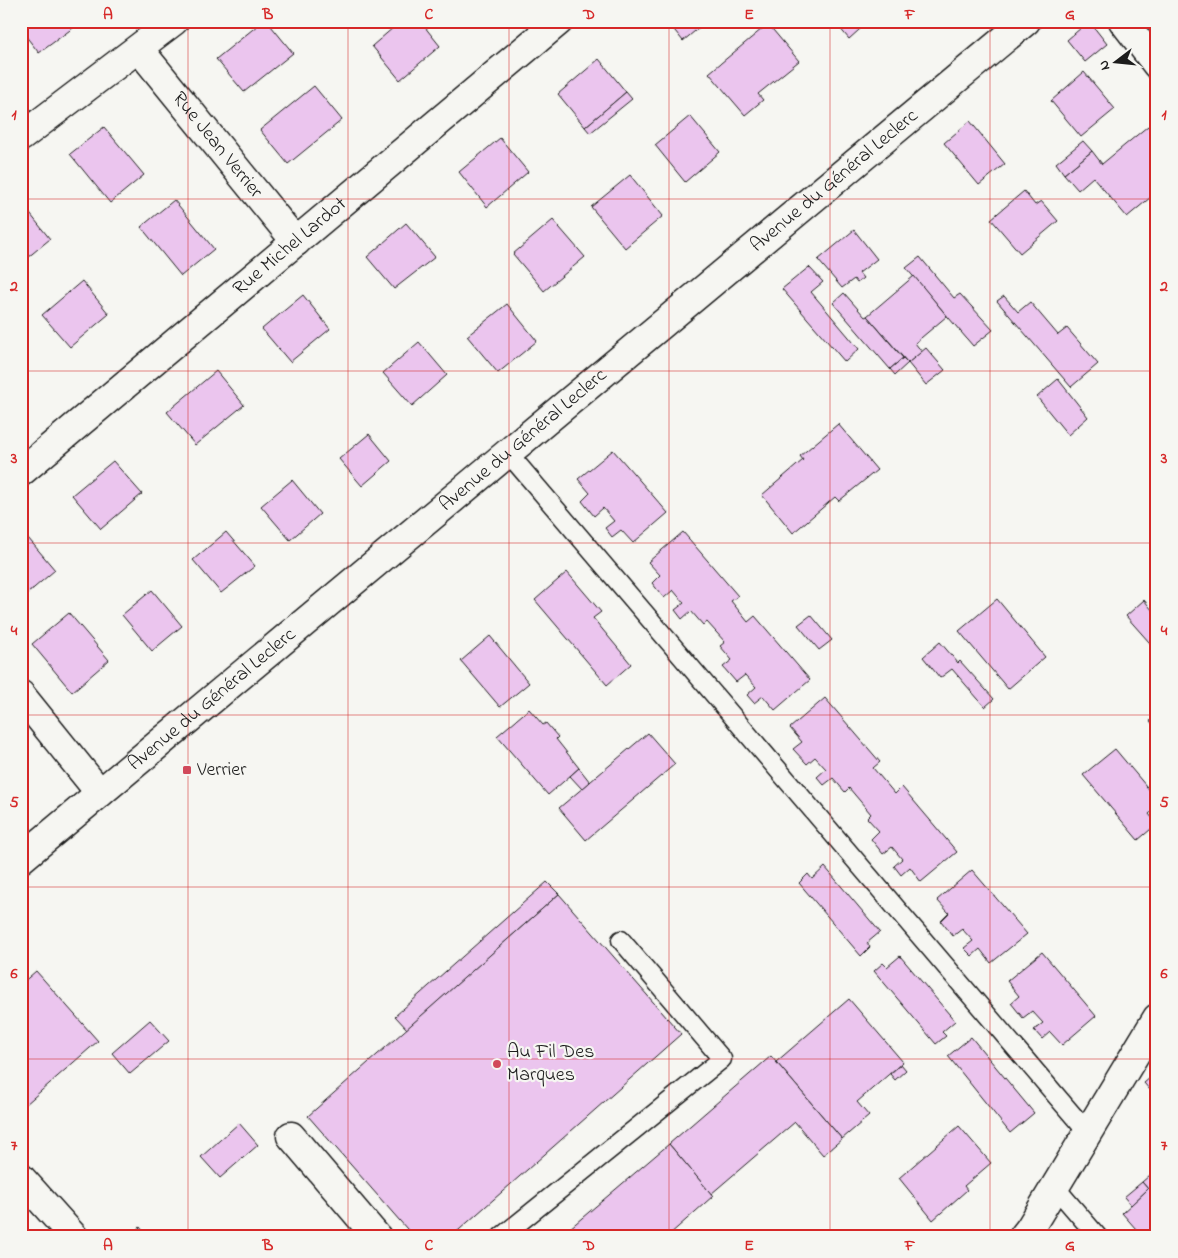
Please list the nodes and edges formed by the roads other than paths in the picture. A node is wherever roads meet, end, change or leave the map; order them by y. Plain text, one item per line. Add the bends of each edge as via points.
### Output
1 (174, 21) edge
2 (559, 21) edge
3 (1123, 21) edge
4 (1014, 25) edge
5 (139, 48) junction
6 (1157, 65) edge
7 (21, 137) edge
8 (296, 242) junction
9 (508, 453) junction
10 (21, 472) edge
11 (21, 695) edge
12 (100, 793) junction
13 (21, 859) edge
14 (621, 940) dead end
15 (1157, 1018) edge
16 (1088, 1134) junction
17 (291, 1136) dead end
18 (21, 1178) edge
19 (1056, 1187) junction
20 (74, 1237) edge
21 (377, 1237) edge
22 (501, 1237) edge
23 (1023, 1237) edge
24 (1098, 1237) edge

1 - 5 street
2 - 8 street, Rue Michel Lardot
3 - 6 street
4 - 9 street, Avenue du Général Leclerc
5 - 7 street
5 - 8 street, Rue Jean Verrier
8 - 10 street, Rue Michel Lardot
9 - 12 street, Avenue du Général Leclerc
9 - 16 lane
11 - 12 street
12 - 13 street, Avenue du Général Leclerc
14 - 22 lane via 722,1059
15 - 16 street
16 - 19 street
17 - 21 street
18 - 20 street
19 - 23 street
19 - 24 lane

